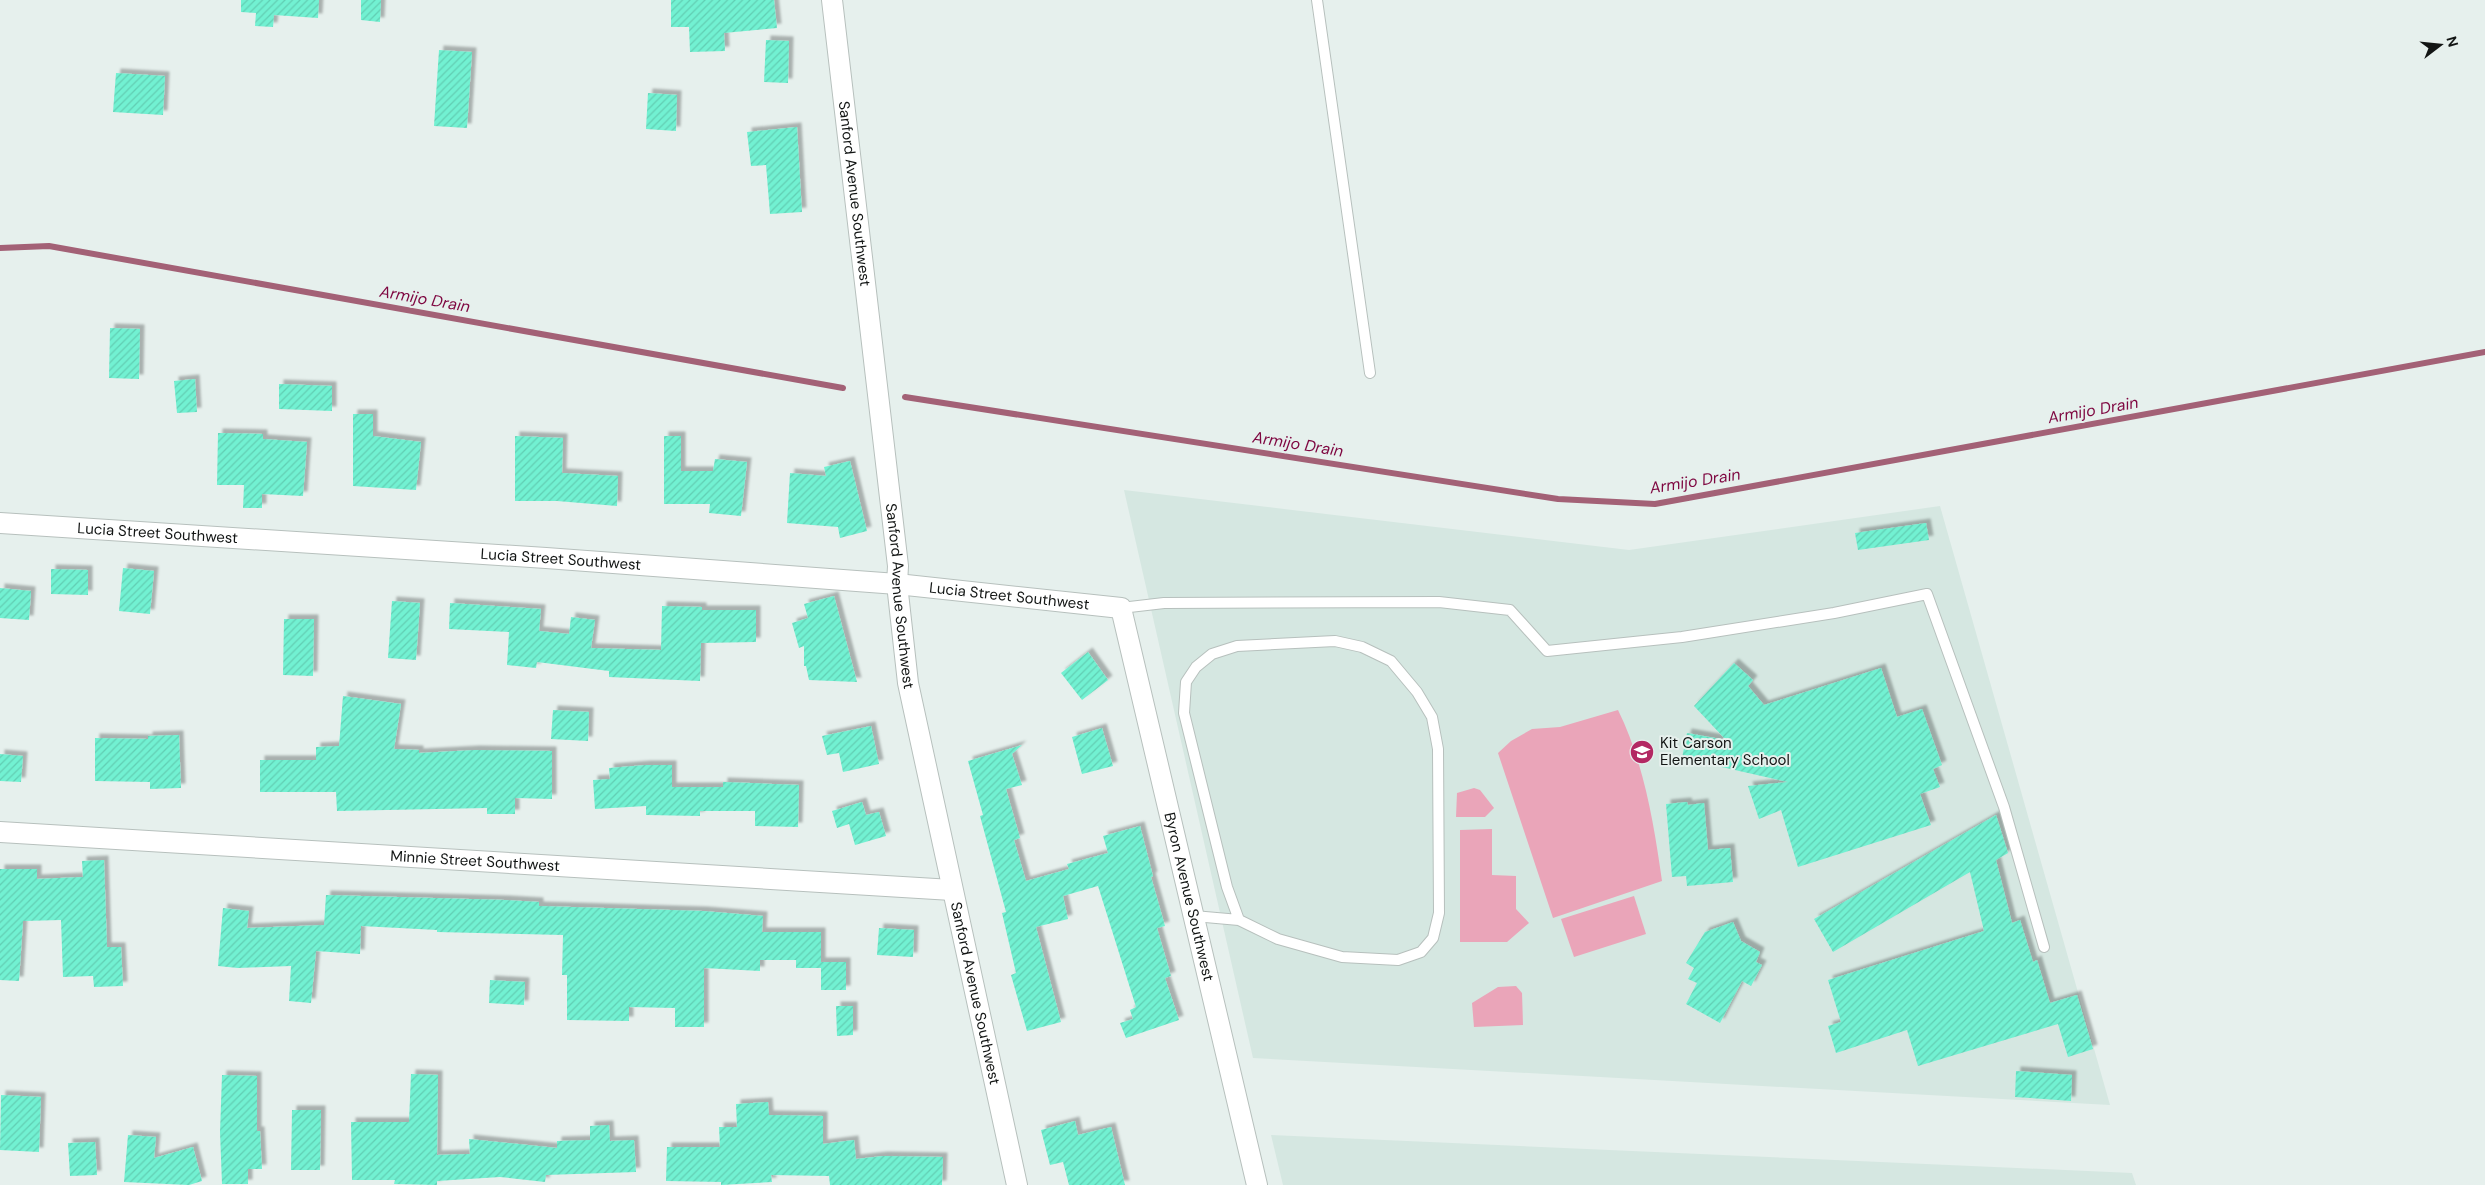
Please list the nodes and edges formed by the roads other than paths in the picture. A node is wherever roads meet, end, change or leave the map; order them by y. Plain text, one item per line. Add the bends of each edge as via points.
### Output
1 (832, 0) edge
2 (1318, 0) edge
3 (1370, 373) dead end
4 (0, 523) edge
5 (897, 584) junction
6 (1121, 608) junction
7 (0, 832) edge
8 (952, 890) junction
9 (1194, 916) junction
10 (1239, 920) junction
11 (2044, 947) dead end
12 (1016, 1185) edge
13 (1257, 1185) edge

1 - 5 street, Sanford Avenue Southwest via 898,566
2 - 3 lane
4 - 5 street, Lucia Street Southwest
5 - 6 street, Lucia Street Southwest
5 - 8 street, Sanford Avenue Southwest via 908,683
6 - 9 street, Byron Avenue Southwest
6 - 11 lane via 1164,603 1439,602 1510,610 1547,651 1682,637 1834,613 1927,594 2004,807
7 - 8 street, Minnie Street Southwest
8 - 12 street, Sanford Avenue Southwest
9 - 10 lane
9 - 13 street, Byron Avenue Southwest
10 - 10 lane via 1278,939 1342,958 1398,960 1421,952 1433,938 1439,913 1438,749 1432,717 1417,692 1390,661 1362,647 1335,641 1237,646 1212,654 1196,667 1186,682 1184,712 1227,887

